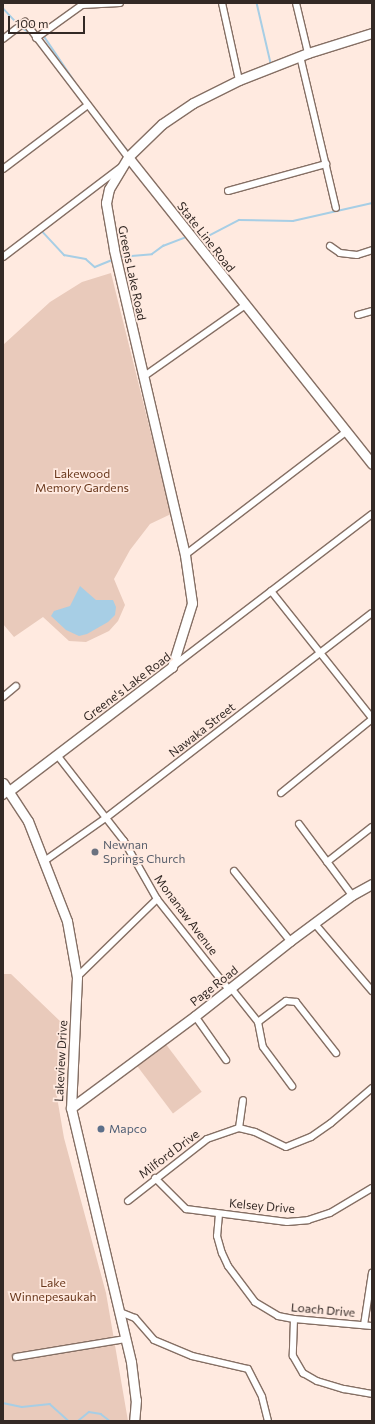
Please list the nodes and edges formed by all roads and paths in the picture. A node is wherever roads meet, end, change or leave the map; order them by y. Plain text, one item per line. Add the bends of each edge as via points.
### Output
1 (120, 3) edge
2 (222, 3) edge
3 (296, 3) edge
4 (372, 33) edge
5 (36, 38) junction
6 (3, 39) edge
7 (304, 55) junction
8 (239, 80) junction
9 (88, 105) junction
10 (126, 161) junction
11 (326, 164) junction
12 (3, 169) edge
13 (228, 191) dead end
14 (336, 208) dead end
15 (330, 246) dead end
16 (372, 250) edge
17 (3, 257) edge
18 (244, 306) junction
19 (372, 311) edge
20 (358, 315) dead end
21 (143, 377) junction
22 (346, 432) junction
23 (372, 464) edge
24 (372, 514) edge
25 (186, 555) junction
26 (271, 591) junction
27 (372, 613) edge
28 (320, 653) junction
29 (172, 667) junction
30 (16, 686) dead end
31 (3, 697) edge
32 (372, 718) edge
33 (58, 755) junction
34 (3, 783) edge
35 (281, 793) dead end
36 (6, 794) edge
37 (107, 817) junction
38 (299, 824) dead end
39 (372, 827) edge
40 (43, 862) junction
41 (327, 862) junction
42 (234, 870) dead end
43 (372, 884) edge
44 (352, 895) junction
45 (157, 899) junction
46 (315, 924) junction
47 (290, 941) junction
48 (77, 977) junction
49 (230, 989) junction
50 (372, 991) edge
51 (195, 1016) junction
52 (258, 1022) junction
53 (336, 1053) dead end
54 (226, 1060) dead end
55 (292, 1086) dead end
56 (372, 1088) edge
57 (243, 1100) dead end
58 (71, 1108) junction
59 (239, 1128) junction
60 (155, 1178) junction
61 (372, 1188) edge
62 (128, 1201) dead end
63 (219, 1214) junction
64 (372, 1273) edge
65 (120, 1312) junction
66 (294, 1319) junction
67 (364, 1325) junction
68 (372, 1326) edge
69 (126, 1339) junction
70 (16, 1357) dead end
71 (372, 1394) edge
72 (134, 1421) edge
73 (268, 1421) edge

1 - 5 street via 82,5
2 - 8 street
3 - 7 street
4 - 7 street, Greens Lake Road
5 - 6 street, State Line Road via 25,22
5 - 9 street, State Line Road
7 - 8 street, Greens Lake Road
7 - 11 street
8 - 10 street, Greens Lake Road via 193,103 162,124
9 - 10 street, State Line Road
9 - 12 street
10 - 17 street
10 - 18 street, State Line Road
10 - 21 street, Greens Lake Road via 109,189 106,203
11 - 13 street
11 - 14 street
15 - 16 street via 340,253 357,255
18 - 21 street
18 - 22 street, State Line Road
19 - 20 street
21 - 25 street, Greens Lake Road
22 - 23 street, State Line Road
22 - 25 street
24 - 26 street, Greene's Lake Road
25 - 29 street, Greens Lake Road via 192,602
26 - 28 street
26 - 29 street, Greene's Lake Road
27 - 28 street, Nawaka Street
28 - 32 street
28 - 37 street, Nawaka Street
29 - 33 street, Greene's Lake Road
30 - 31 street
32 - 35 street
33 - 36 street, Greene's Lake Road
33 - 37 street, Monanaw Avenue
34 - 36 street, Lakeview Drive
36 - 40 street, Lakeview Drive via 28,820
37 - 40 street, Nawaka Street
37 - 45 street, Monanaw Avenue
38 - 41 street
39 - 41 street
40 - 48 street, Lakeview Drive via 66,920
41 - 44 street
42 - 47 street
43 - 44 street, Page Road
44 - 46 street, Page Road
45 - 48 street
45 - 49 street, Monanaw Avenue
46 - 47 street, Page Road
46 - 50 street
47 - 49 street, Page Road
48 - 58 street, Lakeview Drive
49 - 51 street, Page Road
49 - 52 street, Monanaw Avenue
51 - 54 street
51 - 58 street, Page Road
52 - 53 street via 286,1001 296,1002
52 - 55 street via 263,1047
56 - 59 street via 311,1137 286,1147 255,1132
57 - 59 street
58 - 65 street, Lakeview Drive
59 - 60 street, Milford Drive via 207,1139
60 - 62 street, Milford Drive
60 - 63 street, Kelsey Drive via 186,1209
61 - 63 street, Kelsey Drive via 347,1205 308,1220 287,1222
63 - 66 street, Loach Drive via 218,1236 222,1253 236,1278 255,1302 278,1316
64 - 67 street
65 - 69 street, Lakeview Drive
65 - 73 street via 135,1318 154,1340 192,1356 248,1369 262,1397
66 - 67 street, Loach Drive
66 - 71 street via 293,1356 303,1373 317,1381
67 - 68 street, Loach Drive
69 - 70 street
69 - 72 street, Lakeview Drive via 136,1400

